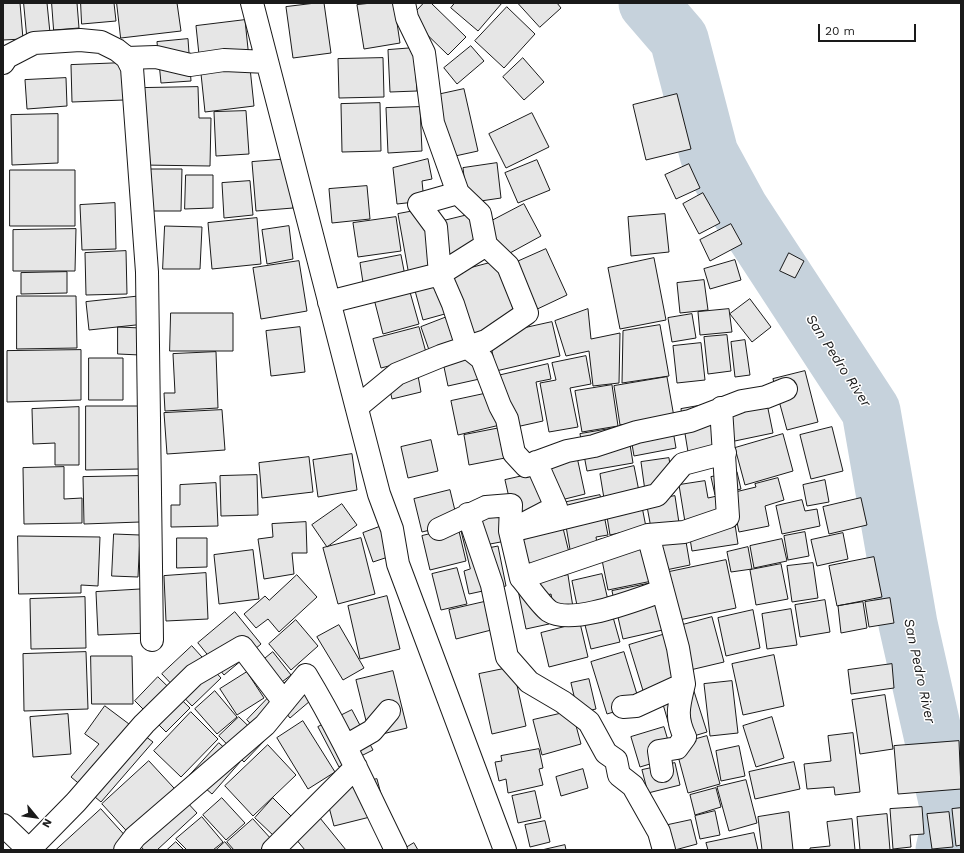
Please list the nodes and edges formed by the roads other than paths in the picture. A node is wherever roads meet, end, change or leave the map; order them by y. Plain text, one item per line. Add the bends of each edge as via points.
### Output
1 (252, 3) edge
2 (404, 3) edge
3 (127, 58) junction
4 (267, 62) junction
5 (3, 63) edge
6 (458, 193) junction
7 (486, 245) junction
8 (440, 274) junction
9 (329, 302) junction
10 (467, 347) junction
11 (786, 389) dead end
12 (357, 407) junction
13 (721, 408) junction
14 (725, 453) junction
15 (536, 462) junction
16 (468, 514) junction
17 (439, 529) dead end
18 (510, 531) junction
19 (648, 535) junction
20 (521, 578) junction
21 (662, 591) junction
22 (152, 640) dead end
23 (684, 684) junction
24 (284, 702) junction
25 (623, 707) dead end
26 (389, 711) dead end
27 (346, 746) junction
28 (356, 767) junction
29 (662, 771) dead end
30 (3, 825) edge
31 (29, 850) edge
32 (125, 850) edge
33 (273, 850) edge
34 (396, 850) edge
35 (504, 850) edge
36 (664, 850) edge

1 - 4 street
2 - 6 street via 407,18 424,53 433,123
3 - 4 street via 156,57 190,65 224,60
3 - 5 street via 118,50 101,42 80,40 34,43 7,57
3 - 22 street via 132,68 147,272
4 - 9 street
6 - 7 street via 480,214
6 - 8 street via 419,204 436,227
7 - 8 street
7 - 10 street via 508,266 527,313 486,341
8 - 9 street
8 - 10 street
9 - 12 street
10 - 12 street via 397,374
10 - 15 street via 482,359 500,406 508,419 514,453 526,466
11 - 13 street via 766,398
12 - 35 street via 379,494 392,529 398,564
13 - 14 street
13 - 15 street via 690,421 636,432
14 - 18 street via 682,464 657,495
14 - 19 street via 728,517 684,532
15 - 18 street via 556,507
16 - 17 street
16 - 18 street via 486,507 511,505
16 - 36 street via 492,585 507,657 529,682 563,702 589,722 606,753 616,760 619,775 633,786 659,832
18 - 20 street
19 - 20 street
19 - 21 street
20 - 21 street via 550,611 575,617
21 - 23 street via 678,648
23 - 25 street via 636,706
23 - 29 street via 677,711 685,737 677,748 660,751
24 - 27 street via 306,675
24 - 31 street via 242,647 194,675 144,724 76,802
24 - 32 street via 265,725 135,837
26 - 27 street via 372,731
27 - 28 street
28 - 33 street
28 - 34 street
30 - 31 street

